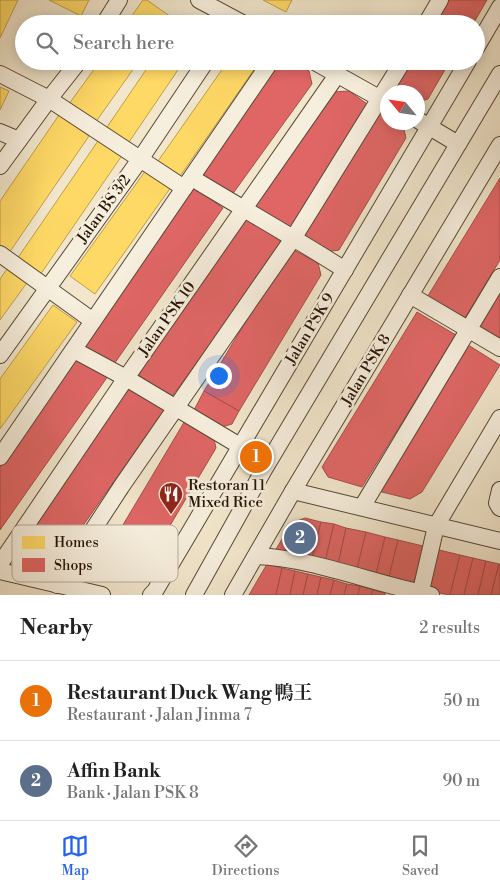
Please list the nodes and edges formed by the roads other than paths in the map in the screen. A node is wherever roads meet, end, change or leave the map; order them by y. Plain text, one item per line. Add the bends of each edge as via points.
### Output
1 (119, 0) edge
2 (199, 0) edge
3 (440, 0) edge
4 (500, 7) edge
5 (110, 15) edge
6 (224, 15) edge
7 (431, 15) edge
8 (485, 33) edge
9 (72, 70) edge
10 (200, 70) edge
11 (265, 70) edge
12 (328, 70) edge
13 (399, 70) edge
14 (462, 70) edge
15 (0, 74) edge
16 (500, 74) edge
17 (337, 75) junction
18 (392, 85) edge
19 (49, 99) junction
20 (380, 99) edge
21 (380, 107) edge
22 (425, 123) edge
23 (425, 125) edge
24 (421, 130) edge
25 (0, 132) edge
26 (19, 140) junction
27 (458, 144) junction
28 (500, 145) edge
29 (140, 158) junction
30 (0, 166) edge
31 (188, 183) junction
32 (244, 210) junction
33 (294, 237) junction
34 (0, 254) edge
35 (345, 270) junction
36 (500, 277) edge
37 (47, 288) junction
38 (410, 295) junction
39 (93, 320) junction
40 (468, 329) junction
41 (500, 348) edge
42 (74, 350) junction
43 (0, 355) edge
44 (126, 378) junction
45 (176, 407) junction
46 (500, 418) edge
47 (240, 446) junction
48 (0, 457) edge
49 (500, 490) edge
50 (293, 491) junction
51 (362, 507) junction
52 (500, 508) edge
53 (26, 525) edge
54 (97, 525) edge
55 (436, 526) junction
56 (500, 541) edge
57 (12, 546) edge
58 (178, 552) edge
59 (256, 556) junction
60 (0, 564) edge
61 (49, 582) edge
62 (160, 582) edge
63 (57, 584) joint
64 (424, 594) edge
65 (102, 595) edge
66 (151, 595) edge
67 (194, 595) edge
68 (233, 595) edge

1 - 5 street
2 - 6 street
3 - 7 street
4 - 8 street
9 - 19 street
10 - 29 street, Jalan BS 3/2
11 - 31 street
12 - 17 street
13 - 18 street
14 - 22 street, Jalan PSK 9
15 - 19 street
16 - 27 street
17 - 20 street
17 - 32 street, Jalan PSK 10
19 - 26 street
19 - 29 street
21 - 33 street
23 - 27 street
24 - 35 street, Jalan PSK 9
25 - 26 street
26 - 30 street
27 - 67 street via 262,473
28 - 38 street, Jalan PSK 8
29 - 31 street
29 - 37 street, Jalan BS 3/2
31 - 32 street
31 - 39 street
32 - 33 street
32 - 44 street, Jalan PSK 10
33 - 35 street
33 - 45 street
34 - 37 street
35 - 47 street, Jalan PSK 9
36 - 40 street
37 - 39 street
37 - 43 street, Jalan BS 3/2
38 - 40 street
38 - 50 street, Jalan PSK 8
39 - 42 street
40 - 41 street
40 - 51 street
42 - 44 street
42 - 48 street
44 - 45 street
44 - 53 street, Jalan PSK 10
45 - 47 street
45 - 54 street
46 - 55 street
47 - 58 street, Jalan PSK 9
49 - 52 street via 497,504
50 - 51 street
50 - 59 street, Jalan PSK 8
51 - 55 street
55 - 56 street
55 - 64 street
57 - 60 street, Jalan PSK 10
59 - 64 street via 299,562
59 - 68 street, Jalan PSK 8
61 - 63 street
62 - 66 street, Jalan PSK 9
63 - 65 street

